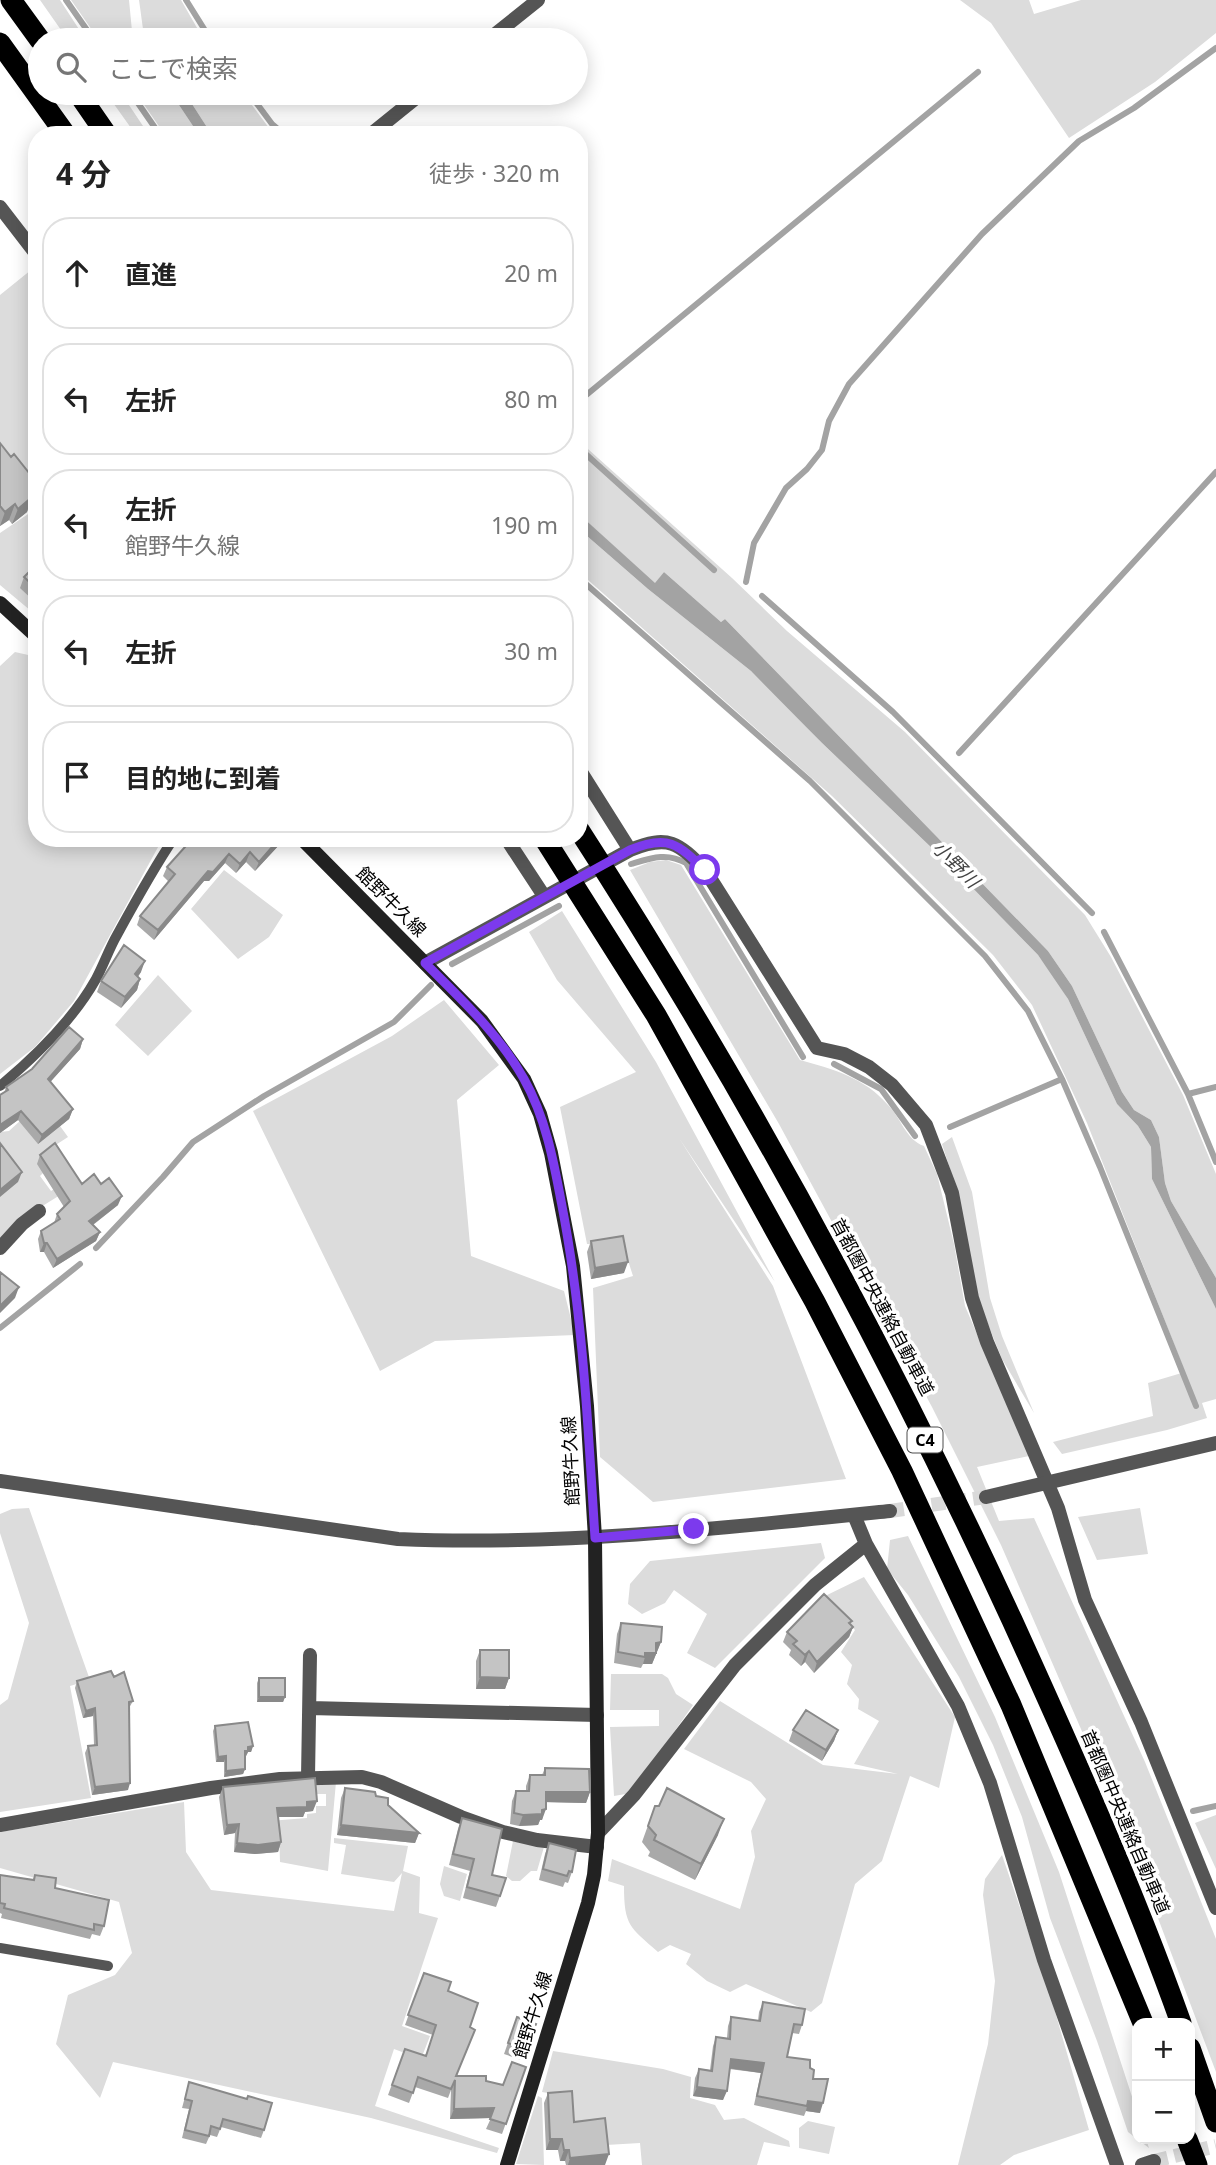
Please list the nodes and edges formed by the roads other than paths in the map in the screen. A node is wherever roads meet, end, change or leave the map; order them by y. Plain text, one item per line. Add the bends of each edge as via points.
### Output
1 (11, 0) edge
2 (538, 0) edge
3 (31, 28) edge
4 (503, 28) edge
5 (0, 43) edge
6 (0, 66) edge
7 (28, 82) edge
8 (28, 101) edge
9 (31, 105) edge
10 (44, 105) edge
11 (86, 105) edge
12 (407, 105) edge
13 (48, 126) edge
14 (60, 126) edge
15 (101, 126) edge
16 (381, 126) edge
17 (0, 207) edge
18 (28, 243) edge
19 (0, 603) edge
20 (28, 629) edge
21 (588, 783) edge
22 (588, 844) edge
23 (168, 847) edge
24 (310, 847) edge
25 (512, 847) edge
26 (550, 847) edge
27 (630, 850) junction
28 (544, 896) junction
29 (425, 963) junction
30 (0, 1086) edge
31 (39, 1211) dead end
32 (0, 1248) edge
33 (1216, 1443) edge
34 (0, 1481) edge
35 (1049, 1484) junction
36 (986, 1497) tunnel mouth
37 (890, 1511) tunnel mouth
38 (854, 1515) junction
39 (595, 1538) junction
40 (866, 1544) junction
41 (310, 1655) dead end
42 (310, 1708) junction
43 (597, 1715) junction
44 (309, 1777) junction
45 (0, 1825) edge
46 (598, 1840) junction
47 (1216, 1908) edge
48 (0, 1948) edge
49 (108, 1966) dead end
50 (1141, 2018) edge
51 (1179, 2018) edge
52 (1195, 2062) edge
53 (1216, 2122) edge
54 (1189, 2144) edge
55 (507, 2165) edge
56 (1117, 2165) edge
57 (1197, 2165) edge

1 - 3 highway
2 - 4 street
5 - 7 highway
6 - 8 highway
9 - 13 highway
10 - 14 highway
11 - 15 highway
12 - 16 street
17 - 18 street
19 - 20 main road
21 - 27 street
22 - 51 highway, 首都圏中央連絡自動車道 / C4 via 757,1122 909,1406 1058,1722
23 - 30 lane via 88,991 66,1022
24 - 29 main road, 館野牛久線
25 - 28 street
26 - 50 highway, C4 via 656,1015 815,1302 902,1471 1011,1705
27 - 28 street
27 - 35 street via 657,842 681,847 705,870 817,1048 845,1054 869,1067 891,1084 926,1125 952,1193 972,1298 987,1342
28 - 29 street
29 - 39 main road, 館野牛久線 via 502,1046 540,1114 573,1266
31 - 32 street
33 - 35 street
34 - 39 street via 398,1539
35 - 36 street
35 - 47 street via 1085,1600 1141,1722
37 - 38 street
38 - 39 street
38 - 40 street
39 - 43 main road, 館野牛久線
40 - 46 street via 815,1584 736,1665
40 - 56 street via 958,1706 990,1783 1044,1960
41 - 42 street
42 - 43 street
42 - 44 street
43 - 46 main road, 館野牛久線
44 - 45 street via 211,1788
44 - 46 street via 362,1777 382,1782 460,1817 537,1840
46 - 55 main road, 館野牛久線 via 588,1903
48 - 49 lane
52 - 53 highway
54 - 57 highway

